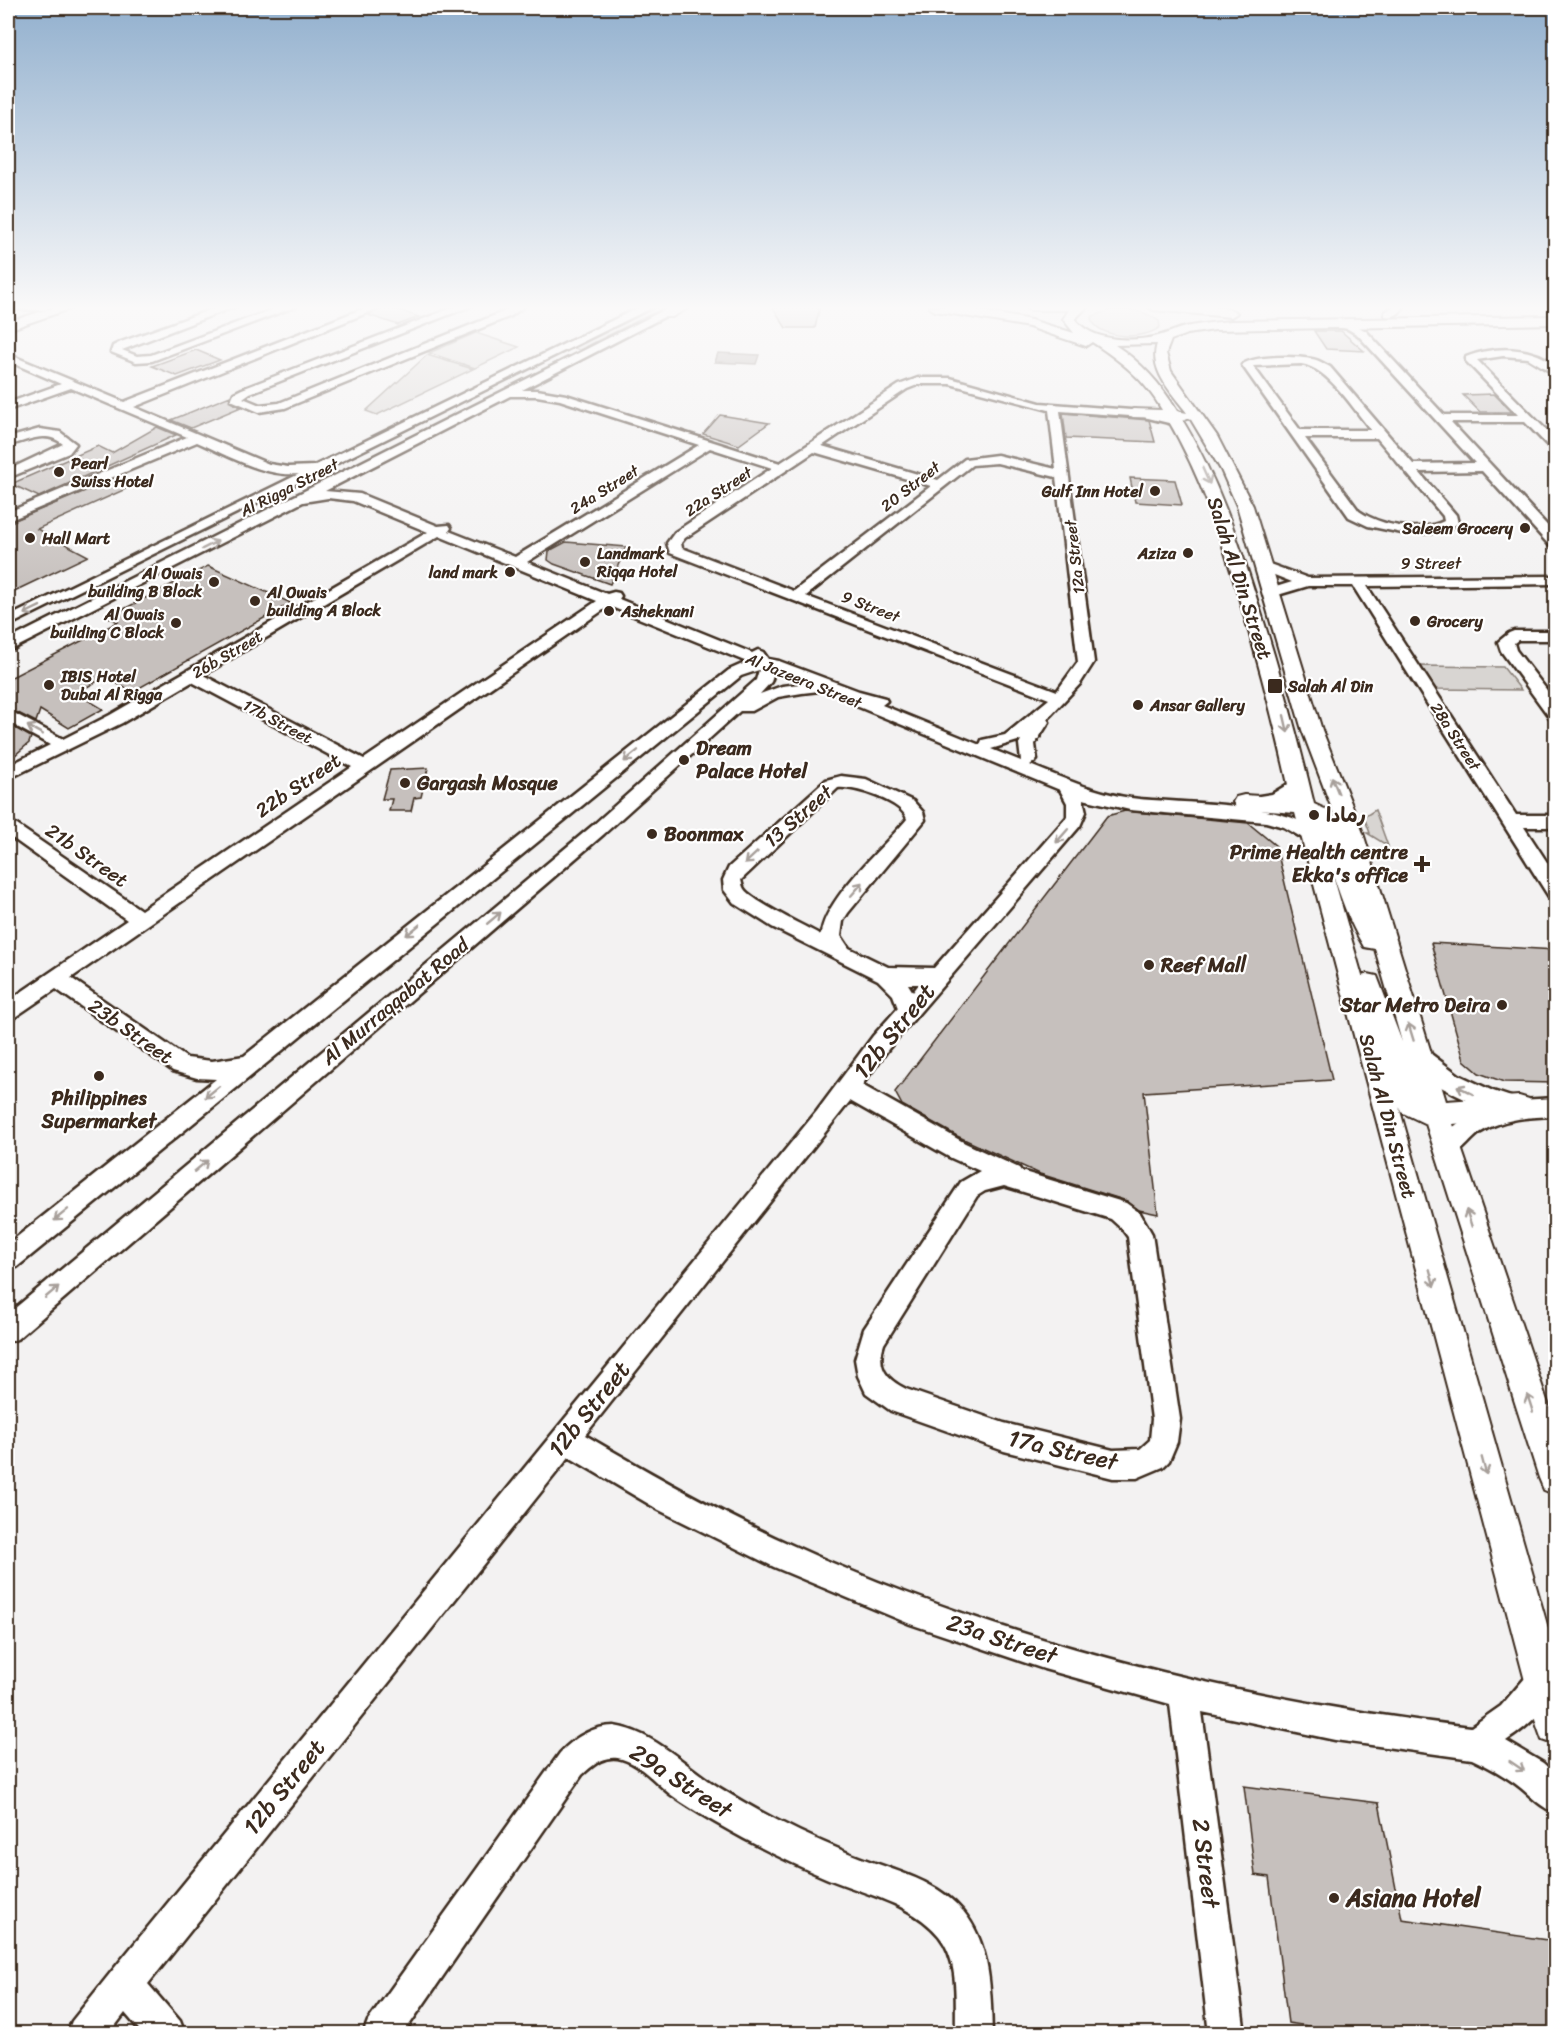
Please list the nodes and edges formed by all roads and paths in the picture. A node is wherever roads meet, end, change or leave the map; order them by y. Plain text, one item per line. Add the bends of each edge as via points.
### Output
1 (113, 401) edge
2 (137, 401) edge
3 (240, 401) edge
4 (293, 401) edge
5 (457, 401) edge
6 (494, 401) edge
7 (575, 401) edge
8 (882, 401) edge
9 (1022, 401) edge
10 (1165, 401) edge
11 (1186, 401) edge
12 (1272, 401) edge
13 (1353, 401) edge
14 (1426, 401) edge
15 (1511, 401) edge
16 (125, 406) junction
17 (1054, 407) junction
18 (1133, 413) joint
19 (1172, 413) junction
20 (1527, 418) junction
21 (1441, 419) junction
22 (1539, 430) junction
23 (1556, 430) edge
24 (1296, 434) junction
25 (1380, 434) junction
26 (198, 437) junction
27 (8, 442) edge
28 (709, 444) junction
29 (1556, 447) edge
30 (815, 448) junction
31 (1225, 464) junction
32 (322, 466) junction
33 (266, 467) junction
34 (1485, 467) junction
35 (784, 468) junction
36 (1409, 468) junction
37 (8, 474) edge
38 (1064, 475) junction
39 (348, 476) junction
40 (938, 484) junction
41 (272, 492) junction
42 (304, 498) junction
43 (8, 517) edge
44 (441, 530) junction
45 (1556, 544) edge
46 (673, 547) joint
47 (148, 553) junction
48 (519, 561) junction
49 (1264, 566) junction
50 (1556, 580) edge
51 (1357, 581) junction
52 (1307, 582) junction
53 (1272, 593) junction
54 (796, 597) junction
55 (611, 598) junction
56 (87, 607) junction
57 (8, 622) edge
58 (1556, 635) edge
59 (713, 643) junction
60 (8, 646) edge
61 (759, 657) junction
62 (191, 675) junction
63 (822, 687) junction
64 (1059, 697) junction
65 (1556, 714) edge
66 (8, 715) edge
67 (683, 715) junction
68 (663, 731) junction
69 (706, 733) junction
70 (988, 744) junction
71 (63, 746) junction
72 (1029, 760) junction
73 (365, 767) junction
74 (8, 773) edge
75 (1298, 784) junction
76 (1066, 786) junction
77 (1244, 802) junction
78 (1304, 807) junction
79 (1510, 821) junction
80 (1556, 821) edge
81 (8, 827) edge
82 (598, 830) junction
83 (1311, 837) junction
84 (1556, 892) edge
85 (836, 912) junction
86 (141, 920) junction
87 (1335, 920) junction
88 (779, 922) junction
89 (844, 956) junction
90 (1391, 965) junction
91 (885, 975) junction
92 (940, 975) junction
93 (56, 978) junction
94 (909, 1010) junction
95 (8, 1011) edge
96 (1419, 1058) junction
97 (248, 1064) junction
98 (847, 1088) junction
99 (1519, 1107) junction
100 (1556, 1107) edge
101 (1437, 1114) junction
102 (1447, 1149) junction
103 (957, 1150) junction
104 (1018, 1179) junction
105 (969, 1189) junction
106 (8, 1258) edge
107 (8, 1330) edge
108 (565, 1439) junction
109 (1556, 1478) edge
110 (1543, 1681) junction
111 (1184, 1692) junction
112 (1556, 1726) edge
113 (1473, 1743) junction
114 (1556, 1797) edge
115 (125, 1984) junction
116 (85, 2034) edge
117 (167, 2034) edge
118 (381, 2034) edge
119 (974, 2034) edge
120 (1227, 2034) edge

1 - 16 street
2 - 16 street
3 - 4 street via 259,409
5 - 32 street, Al Rigga Street
6 - 39 street, Al Rigga Street
7 - 28 street
8 - 30 street, 22a Street
9 - 17 street, 22a Street
10 - 19 main road, Salah Al Din Street
11 - 31 main road, Salah Al Din Street
12 - 24 street
13 - 25 street
14 - 21 street
15 - 20 street
16 - 26 street
17 - 18 street, 22a Street
17 - 38 street, 12a Street
18 - 19 main road
19 - 31 main road via 1188,420 1212,455
19 -> 75 main road, Salah Al Din Street via 1201,465 1225,524 1282,710
20 - 21 street
20 - 22 street
21 - 34 street
22 - 23 street
22 - 29 street
24 - 25 street
24 - 36 street via 1362,520 1392,528 1448,526 1449,515
25 - 36 street
26 - 33 street
26 - 43 street
27 - 37 street via 43,432 70,444 65,450
28 - 35 street
28 - 48 street, 24a Street
30 - 35 street, 22a Street
30 - 40 street
31 - 49 main road, Salah Al Din Street via 1245,506
32 - 33 street via 300,471
32 - 41 street, Al Rigga Street
33 - 41 street via 277,481
34 - 36 street
34 - 45 street
35 - 46 street, 22a Street via 680,536
38 - 40 street, 20 Street via 987,458 963,465
38 - 64 street, 12a Street via 1086,654 1080,676
39 - 42 street, Al Rigga Street
39 - 44 street, Al Jazeera Street via 345,486 349,490
40 - 54 street, 20 Street
41 - 47 street, Al Rigga Street
42 - 44 street, Al Jazeera Street via 350,496
56 -> 42 street, Al Rigga Street
44 - 48 street, Al Jazeera Street
44 - 62 street, 26b Street
46 - 54 street, 9 Street
47 - 56 street via 133,566 72,596 66,603 72,609
47 -> 57 street, Al Rigga Street
48 - 55 street, Al Jazeera Street
49 - 52 street, 9 Street
49 - 53 main road, Salah Al Din Street
50 - 51 street, 9 Street
51 - 52 street, 9 Street
51 - 79 street, 28a Street
52 - 53 street, 9 Street
90 -> 53 main road, Salah Al Din Street via 1349,824 1312,730
54 - 64 street, 9 Street
55 - 59 street, Al Jazeera Street
55 - 61 street, Al Jazeera Street
55 - 73 street, 22b Street
56 - 60 street, Al Rigga Street
58 - 65 street via 1514,636 1506,646
59 - 61 street, Al Jazeera Street
59 - 67 street via 726,655 728,663 688,704
61 - 63 street, Al Jazeera Street
61 - 67 street
61 - 69 street, Al Murraqqabat Road via 767,674 763,682
61 - 70 street, Al Jazeera Street
62 - 71 street, 26b Street
62 - 73 street, 17b Street
63 - 69 street via 791,688 764,697 720,728
63 - 76 street, Al Jazeera Street
64 - 70 street, 12a Street via 1011,739
64 - 72 street, 12a Street via 1028,744
71 -> 66 street
67 - 68 street
68 - 82 street via 712,698 729,702 727,710 642,783
68 -> 97 street
69 - 82 street, Al Murraqqabat Road
70 - 72 street, Al Jazeera Street
71 - 74 street, 26b Street
72 - 77 street, Al Jazeera Street via 1122,792
73 - 86 street, 22b Street
75 - 77 street, Al Jazeera Street via 1287,795
75 - 78 main road, Salah Al Din Street
76 - 83 street, Al Jazeera Street via 1130,804 1267,816
76 -> 92 street, 12b Street via 1078,808 1074,822
77 - 78 main road
78 - 83 main road, Salah Al Din Street
78 - 90 main road via 1326,820 1358,915
79 - 80 street
79 - 84 street, 28a Street
81 - 86 street, 21b Street
107 -> 82 street, Al Murraqqabat Road
83 - 87 main road, Salah Al Din Street
85 - 88 street, 13 Street via 810,924
85 -> 88 street, 13 Street via 915,820 912,808 904,803 851,781 825,789 736,872 733,890
85 - 89 street via 831,932 833,943
86 - 93 street, 22b Street
87 - 101 main road via 1358,954 1411,1104 1419,1111
87 -> 110 main road, Salah Al Din Street
88 - 89 street, 13 Street
89 - 91 street, 13 Street
96 -> 90 main road, Salah Al Din Street
91 - 92 street, 13 Street
91 - 94 street, 13 Street via 902,991
92 - 94 street, 12b Street
93 - 95 street, 22b Street
93 - 97 street, 23b Street via 181,1065 212,1071
94 - 98 street, 12b Street
99 -> 96 street via 1475,1095
96 - 101 main road, Salah Al Din Street
97 -> 106 street
98 - 103 street, 17a Street
98 - 108 street, 12b Street
99 - 100 street
99 - 101 main road
99 - 102 street via 1484,1118
101 - 102 main road, Salah Al Din Street
109 -> 102 main road, Salah Al Din Street
103 - 104 street, 17a Street
103 - 105 street via 968,1168
104 - 105 street, 17a Street via 991,1178
104 - 105 street, 17a Street via 1118,1211 1140,1234 1167,1437 1160,1452 1148,1462 1131,1467 1113,1464 1004,1437 901,1401 874,1383 867,1352 873,1338
108 - 111 street, 23a Street via 669,1500 774,1552 909,1609 1044,1654
108 - 115 street, 12b Street
110 - 112 main road, Salah Al Din Street
110 - 113 street via 1514,1718
111 - 113 street, 23a Street via 1335,1724
111 - 120 street, 2 Street
113 -> 114 street, 23a Street via 1502,1756
115 - 116 street, 12b Street
115 - 117 street
118 - 119 street, 29a Street via 571,1764 582,1752 611,1741 626,1744 740,1819 796,1848 916,1895 936,1908 953,1927 966,1953 973,1982

